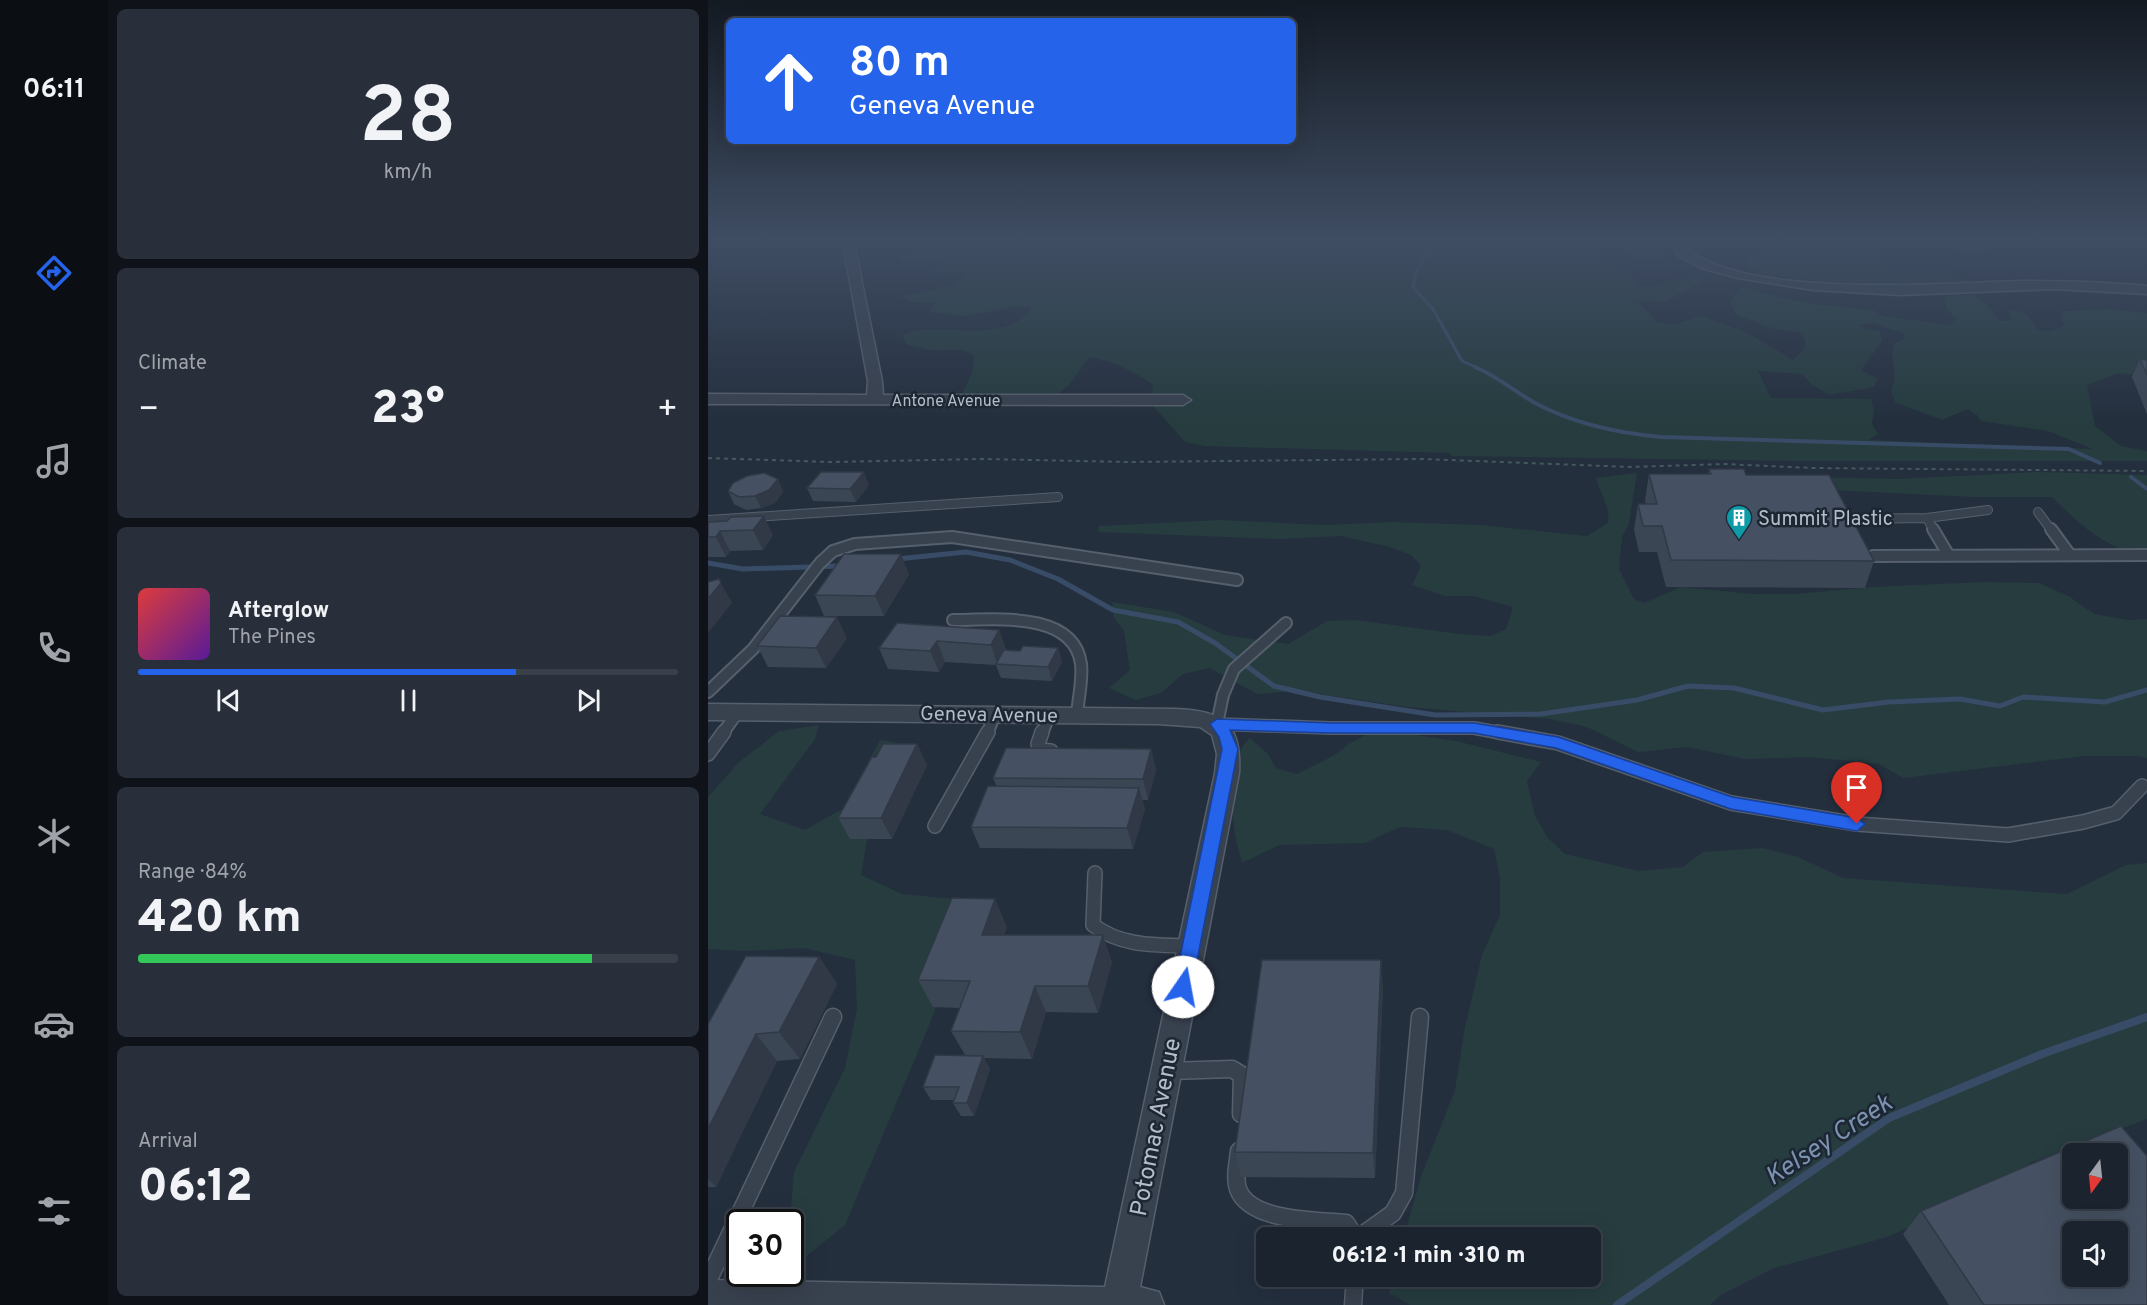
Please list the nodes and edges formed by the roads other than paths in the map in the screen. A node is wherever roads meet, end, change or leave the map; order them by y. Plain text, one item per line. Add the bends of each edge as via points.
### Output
1 (859, 299) edge
2 (708, 399) edge
3 (875, 400) junction
4 (1183, 400) dead end
5 (1058, 497) dead end
6 (1988, 510) dead end
7 (2038, 512) dead end
8 (1928, 518) junction
9 (1846, 519) edge
10 (708, 520) edge
11 (2070, 555) junction
12 (2147, 555) edge
13 (1873, 556) edge
14 (1949, 556) junction
15 (1237, 579) dead end
16 (953, 620) dead end
17 (1286, 623) dead end
18 (708, 692) edge
19 (708, 712) edge
20 (738, 712) junction
21 (994, 714) junction
22 (1049, 715) junction
23 (1077, 715) junction
24 (1217, 724) junction
25 (1063, 752) edge
26 (708, 754) edge
27 (2142, 786) dead end
28 (935, 826) dead end
29 (1095, 873) dead end
30 (1192, 946) junction
31 (833, 1017) dead end
32 (1420, 1017) dead end
33 (1166, 1071) junction
34 (1349, 1227) edge
35 (1373, 1227) edge
36 (708, 1281) edge
37 (1354, 1287) edge
38 (708, 1298) edge
39 (1128, 1305) edge
40 (1353, 1305) edge

1 - 3 street via 876,381
2 - 3 street, Antone Avenue
3 - 4 street, Antone Avenue
5 - 10 lane
6 - 8 lane
7 - 11 lane
8 - 9 lane
8 - 14 lane
11 - 12 lane
11 - 14 lane
13 - 14 lane
15 - 18 lane via 952,537 855,544 833,551 820,563 753,649
16 - 23 lane via 1038,622 1066,633 1081,663
17 - 24 lane via 1234,669
19 - 20 street, Geneva Avenue
20 - 21 street, Geneva Avenue
20 - 26 lane
21 - 22 street, Geneva Avenue
21 - 28 lane via 982,746
22 - 23 street, Geneva Avenue
22 - 25 lane via 1038,744 1041,750
23 - 24 street, Geneva Avenue via 1189,717
24 - 27 lane via 1474,728 1558,743 1731,803 1857,824 2008,835 2116,813
24 - 30 street, Potomac Avenue via 1230,749
29 - 30 lane via 1093,925 1105,937
30 - 33 street, Potomac Avenue
31 - 36 lane
32 - 35 lane via 1404,1193 1393,1213
33 - 34 lane via 1232,1069 1242,1075 1237,1187 1244,1202 1262,1213 1346,1223
33 - 39 street, Potomac Avenue
37 - 40 lane
38 - 39 street

